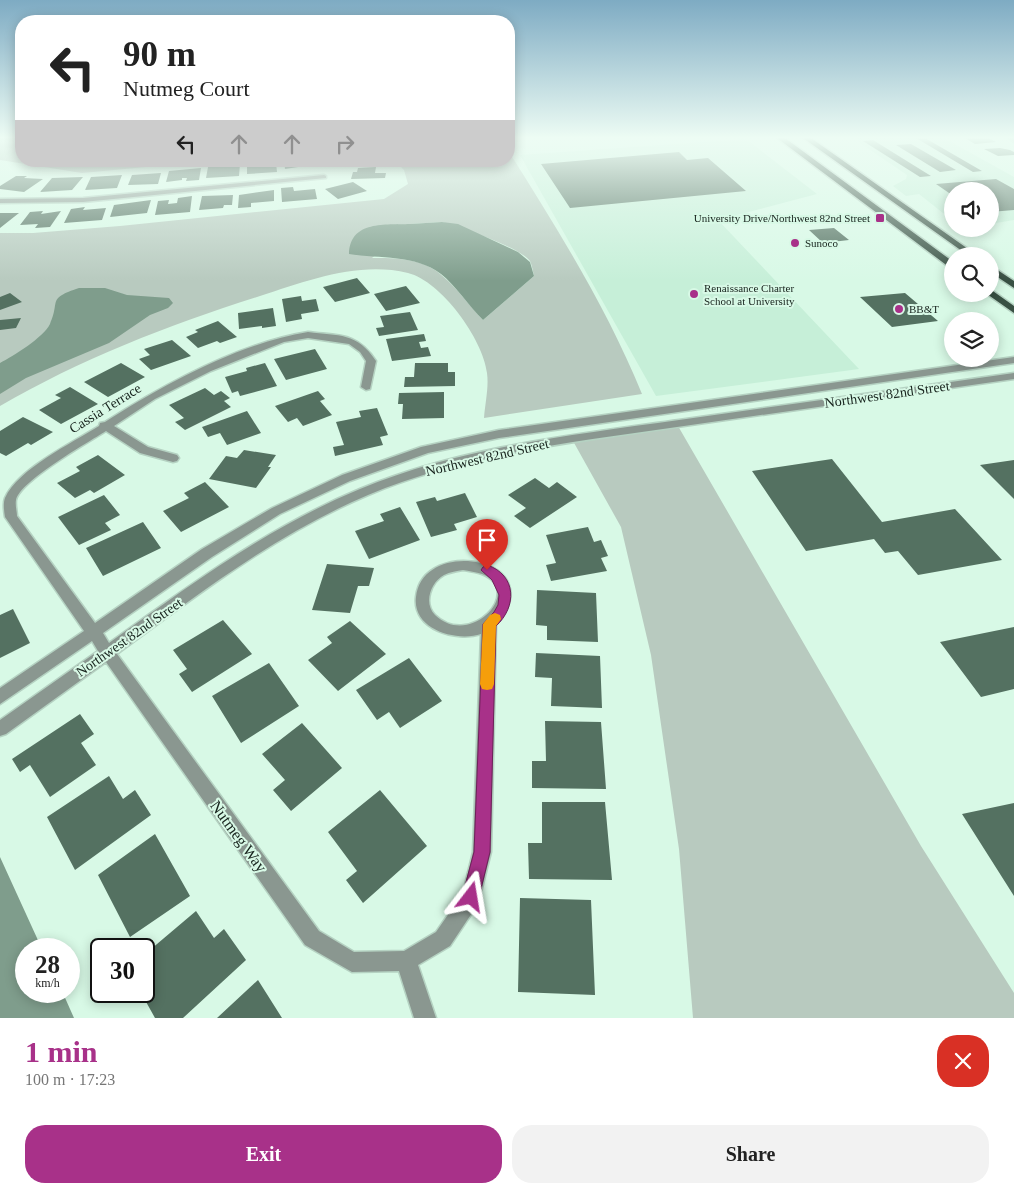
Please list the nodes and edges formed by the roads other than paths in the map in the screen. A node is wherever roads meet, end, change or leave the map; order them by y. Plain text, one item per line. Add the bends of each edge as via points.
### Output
1 (229, 186) edge
2 (844, 186) edge
3 (855, 186) edge
4 (873, 186) edge
5 (882, 192) junction
6 (856, 195) junction
7 (0, 201) edge
8 (928, 224) junction
9 (961, 247) edge
10 (944, 259) edge
11 (999, 274) edge
12 (1014, 285) edge
13 (999, 299) edge
14 (1014, 310) edge
15 (1014, 360) edge
16 (1014, 376) edge
17 (366, 388) dead end
18 (104, 425) junction
19 (173, 458) dead end
20 (489, 624) junction
21 (92, 632) junction
22 (107, 653) junction
23 (0, 697) edge
24 (0, 729) edge
25 (406, 961) junction
26 (425, 1018) edge

1 - 7 street via 83,200
2 - 6 main road
3 - 5 main road
4 - 5 main road
5 - 8 main road
6 - 8 main road via 881,201
6 - 10 main road
8 - 9 main road
11 - 12 main road
13 - 14 main road
15 - 21 street, Northwest 82nd Street via 499,434 425,450 346,478 276,511 207,552
16 - 22 street, Northwest 82nd Street via 546,442 436,467 364,492 298,524 236,561
17 - 18 street, Cassia Terrace via 371,361 364,350 352,341 308,335 282,339 207,369
18 - 19 street via 144,450
18 - 21 street, Cassia Terrace via 20,484 10,500 11,517
20 - 20 street via 504,606 506,595 497,576 475,566 463,565 450,567 428,581 422,603 434,623 461,631 476,630
20 - 25 street via 482,852 471,897 443,939
21 - 22 street, Cassia Terrace
21 - 23 street, Northwest 82nd Street
22 - 24 street, Northwest 82nd Street
22 - 25 street, Nutmeg Way via 312,938 352,962
25 - 26 street

